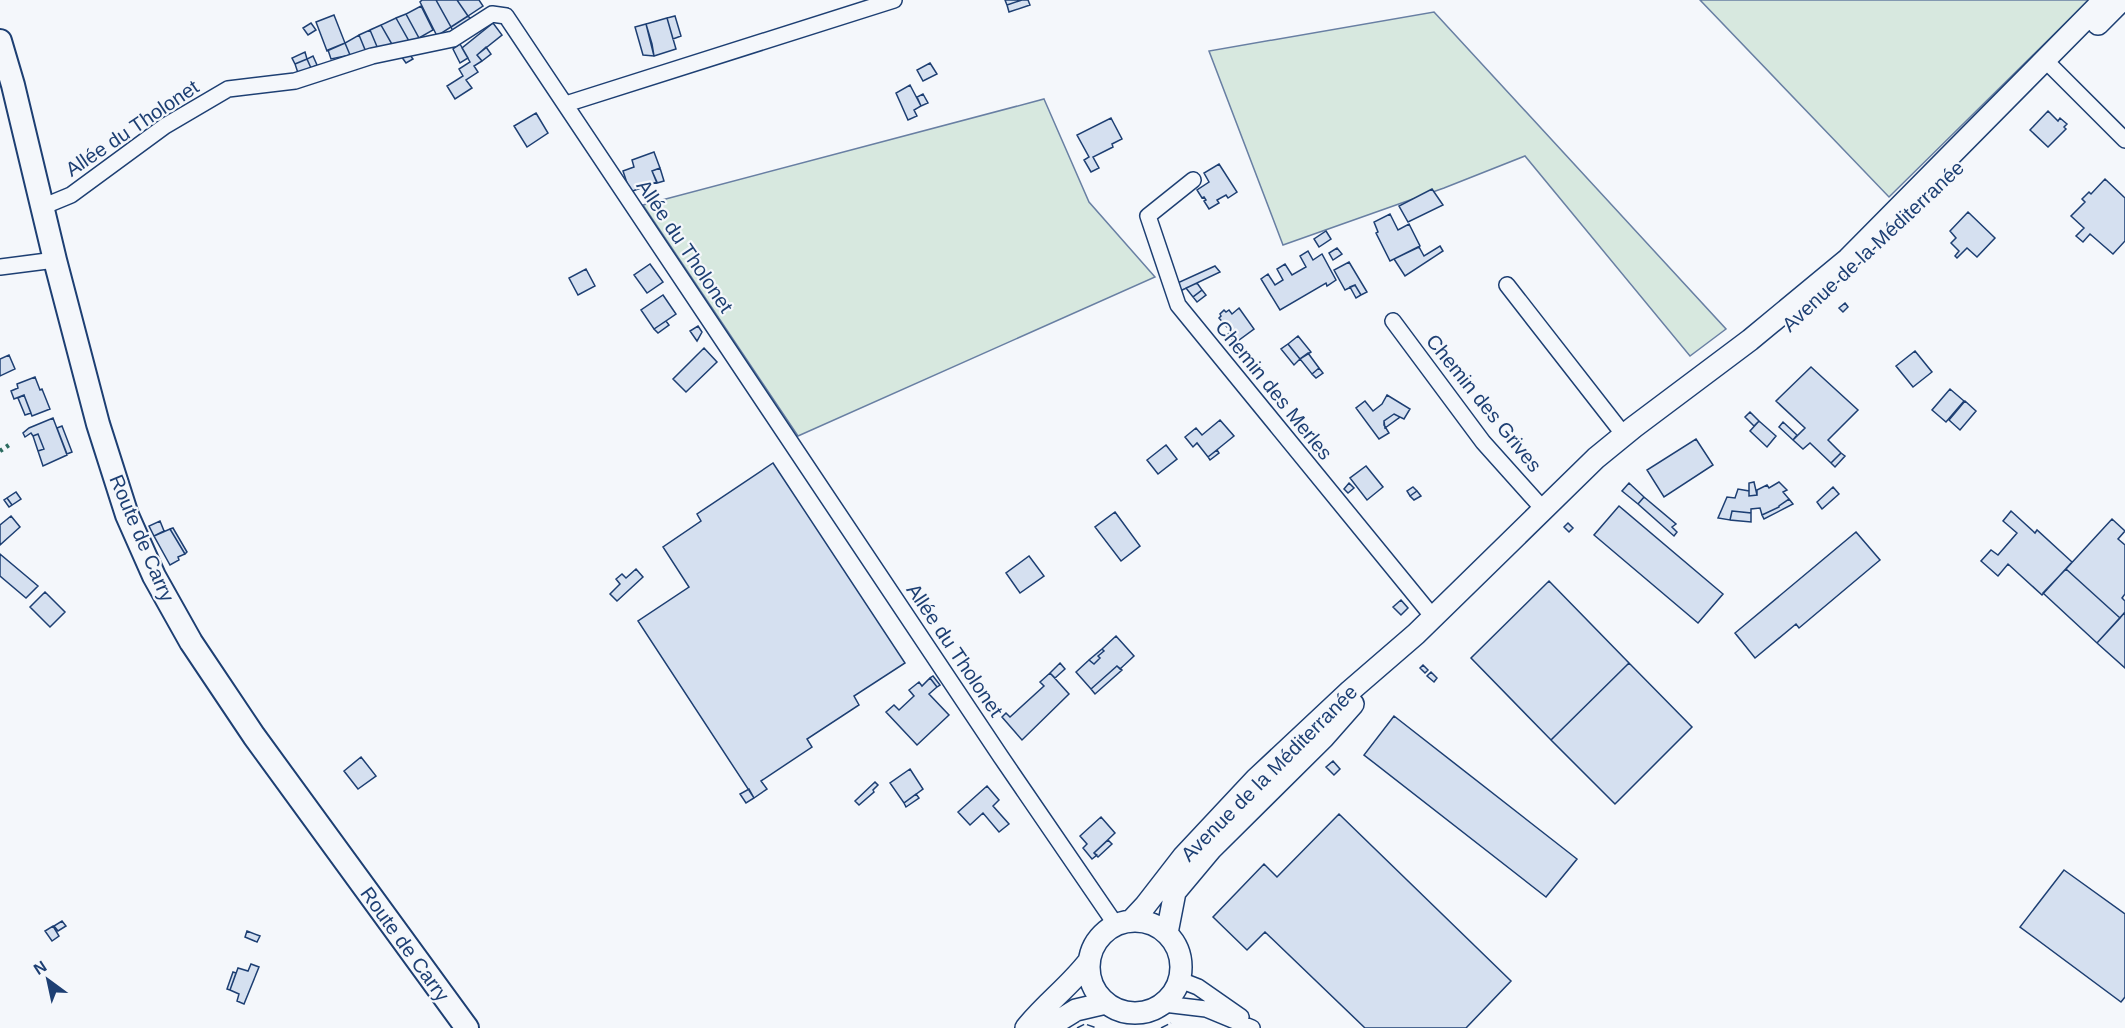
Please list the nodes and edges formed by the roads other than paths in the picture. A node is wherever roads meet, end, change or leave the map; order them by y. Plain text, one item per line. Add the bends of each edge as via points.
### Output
1 (894, 0) edge
2 (2104, 0) edge
3 (2122, 0) edge
4 (0, 41) edge
5 (2049, 65) junction
6 (566, 104) junction
7 (2125, 140) edge
8 (1193, 180) dead end
9 (42, 207) junction
10 (55, 260) junction
11 (0, 267) edge
12 (1507, 285) dead end
13 (1393, 321) dead end
14 (1624, 435) junction
15 (1544, 510) junction
16 (1433, 617) junction
17 (1416, 634) junction
18 (1123, 923) junction
19 (1167, 933) junction
20 (1089, 961) junction
21 (1180, 980) junction
22 (1106, 1003) junction
23 (1164, 1004) junction
24 (467, 1028) edge
25 (1026, 1028) edge
26 (1047, 1028) edge
27 (1254, 1028) edge

1 - 6 street
2 - 5 main road, Avenue de la Méditerranée
3 - 5 main road, Avenue de la Méditerranée
4 - 9 main road, Route de Carry
5 - 7 street
5 - 14 main road, Avenue de la Méditerranée via 1848,258 1759,333
5 - 15 main road, Avenue de la Méditerranée via 1886,238 1818,302 1759,351
6 - 9 street, Allée du Tholonet via 507,16 492,14 453,39 372,56 295,81 228,88 165,126 71,195
6 - 18 street, Allée du Tholonet via 1001,757
8 - 16 street, Chemin des Merles via 1148,216 1178,304
9 - 10 main road, Route de Carry
10 - 11 street
10 - 24 main road, Route de Carry via 98,424 153,576 190,642 254,736
12 - 14 street
13 - 15 street, Chemin des Grives via 1483,442
14 - 15 main road, Avenue de la Méditerranée
15 - 16 main road, Avenue de la Méditerranée
16 - 17 main road, Avenue de la Méditerranée
17 - 18 main road, Avenue de la Méditerranée via 1256,779 1183,857 1145,906
17 - 19 main road, Avenue de la Méditerranée via 1323,738 1211,849 1174,892
18 - 19 main road via 1146,922
18 - 20 main road via 1103,934
19 - 21 main road via 1179,950
20 - 22 main road via 1095,991
20 - 25 main road
21 - 23 main road
21 - 27 street via 1201,990
22 - 23 main road via 1135,1014
22 - 26 main road via 1076,1010
23 - 27 street via 1206,1009

